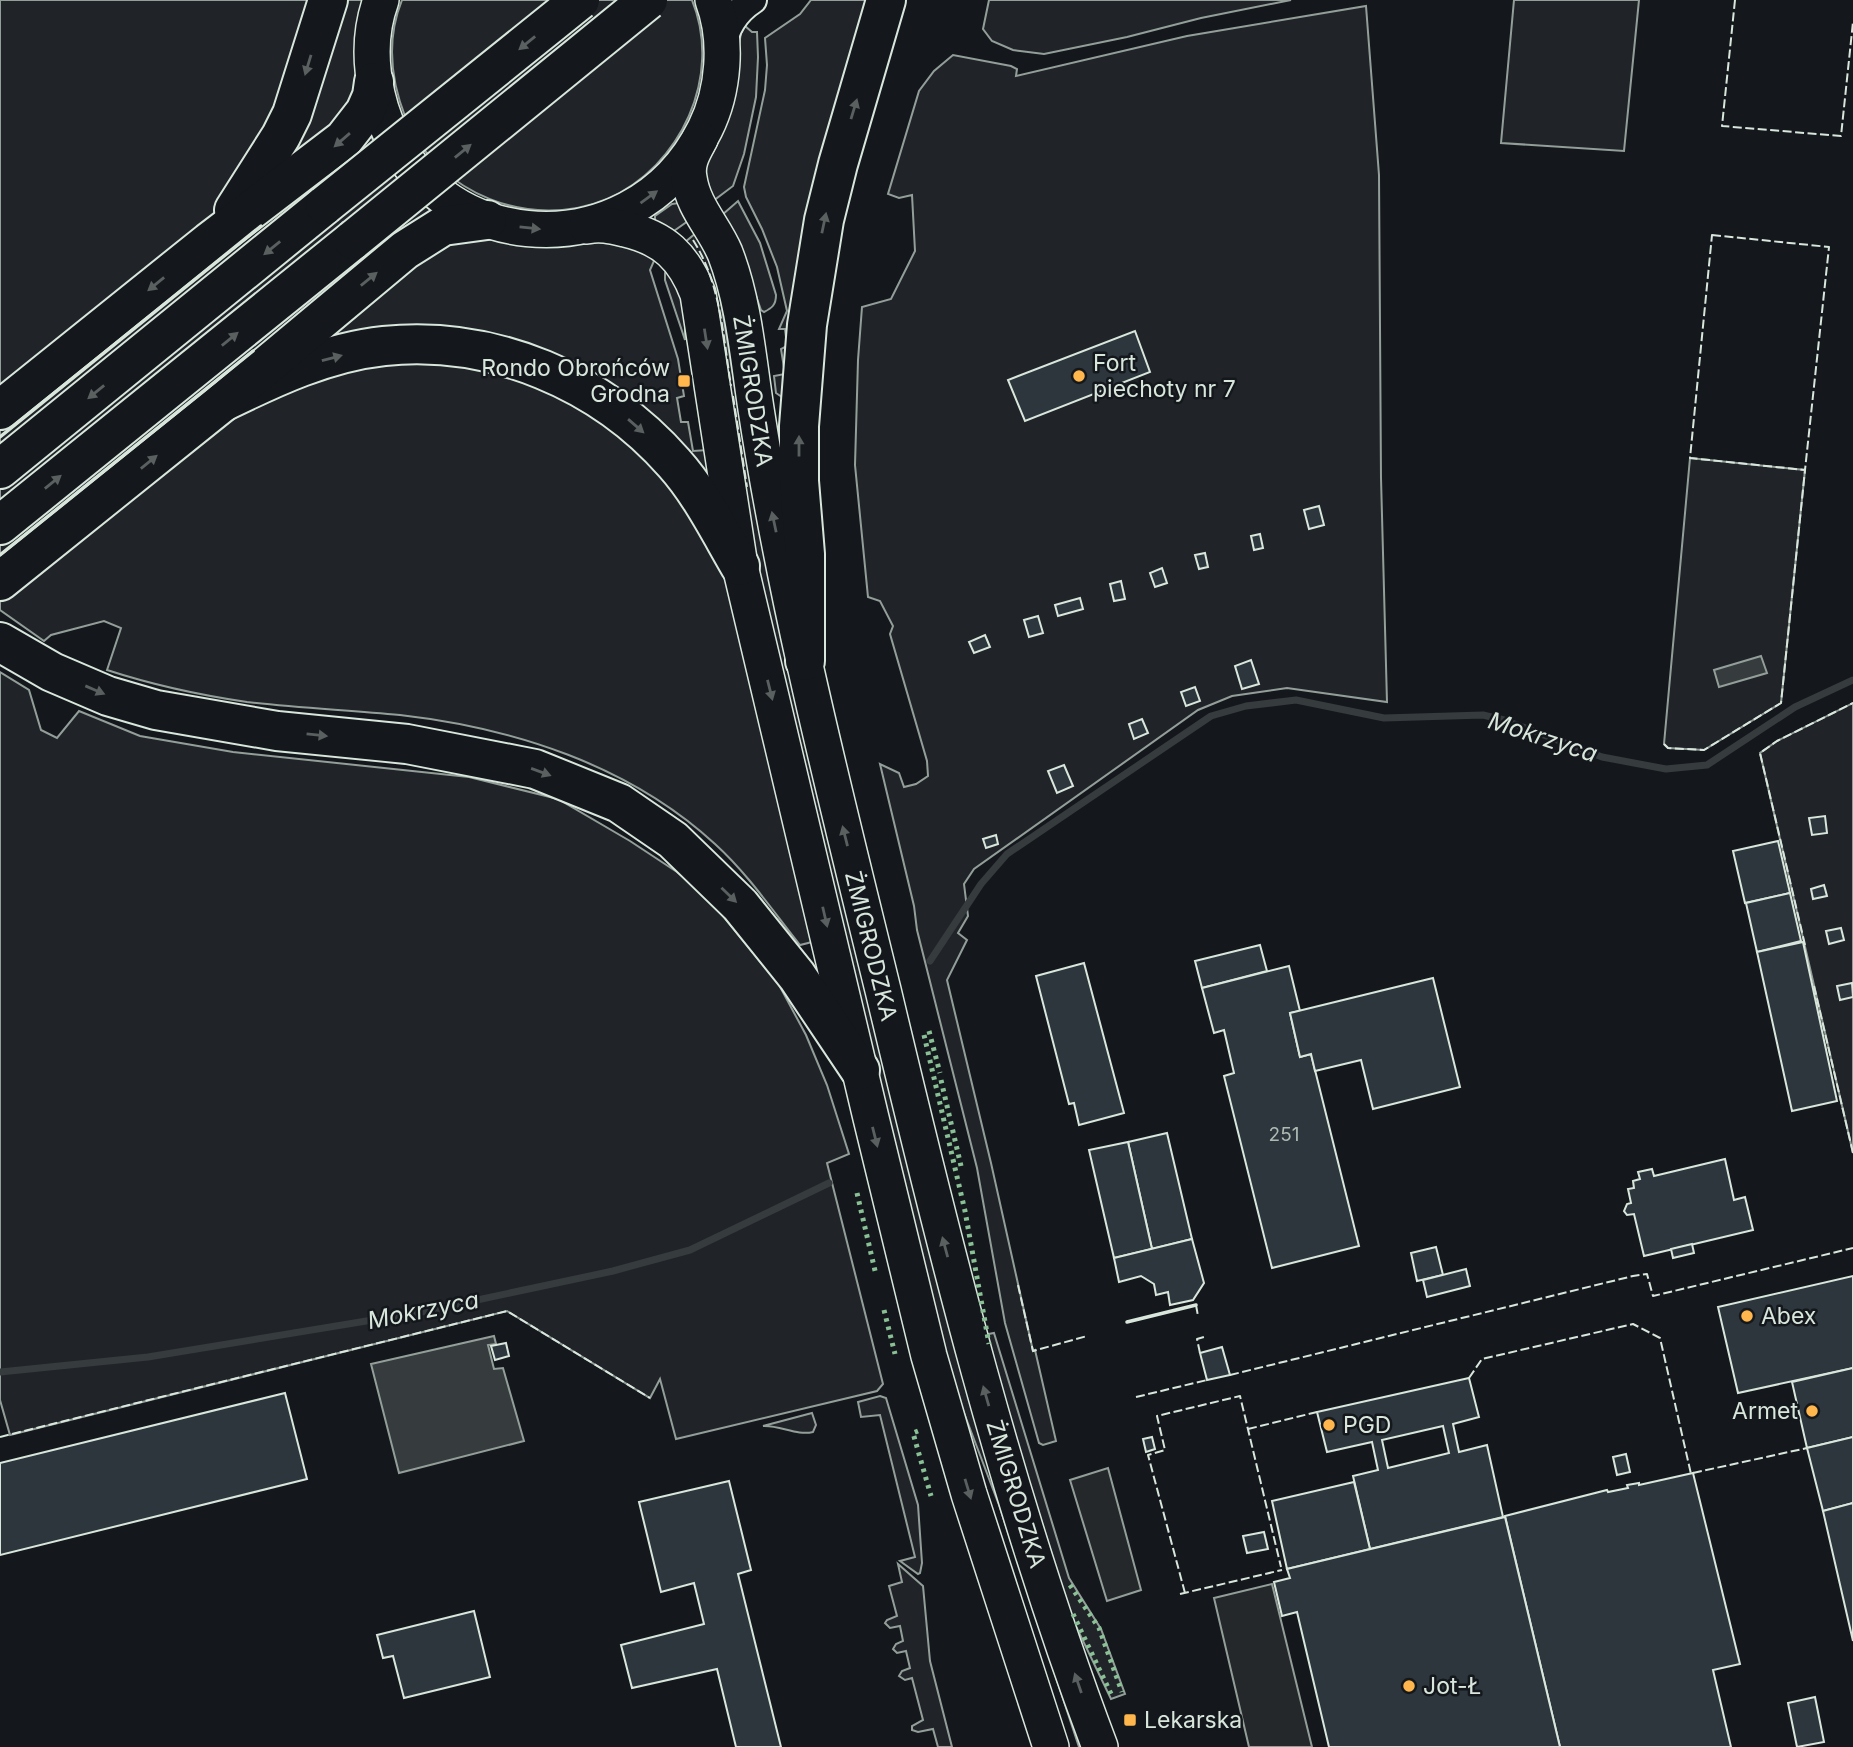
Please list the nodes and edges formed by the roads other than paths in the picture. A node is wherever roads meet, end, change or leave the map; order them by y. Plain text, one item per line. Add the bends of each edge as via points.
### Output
1 (328, 0) edge
2 (381, 0) edge
3 (580, 0) edge
4 (648, 0) edge
5 (713, 0) edge
6 (753, 0) edge
7 (886, 0) edge
8 (722, 51) junction
9 (374, 82) junction
10 (700, 139) junction
11 (487, 220) junction
12 (587, 226) junction
13 (209, 242) junction
14 (223, 402) junction
15 (0, 410) edge
16 (0, 469) edge
17 (0, 525) edge
18 (740, 566) junction
19 (0, 581) edge
20 (0, 642) edge
21 (805, 661) junction
22 (860, 1070) junction
23 (1051, 1747) edge
24 (1100, 1747) edge

1 -> 13 highway via 287,125
2 - 9 main road via 372,37
3 -> 16 highway, bridge
17 -> 4 highway, bridge
5 - 8 main road
6 - 8 street via 733,19
21 -> 7 highway via 799,426 807,325 824,220
8 - 10 main road via 717,96
9 - 11 main road via 389,131 417,173 457,206
9 -> 13 highway via 365,113 344,139
12 -> 10 main road via 622,214 661,188
21 -> 10 main road, ŻMIGRODZKA via 772,512 738,300 725,254 691,191 688,163
11 -> 12 main road via 534,229
14 -> 11 highway via 422,237 443,226
12 -> 18 main road, ŻMIGRODZKA via 613,226 662,242 693,281 701,305
13 -> 15 highway
14 -> 18 highway via 295,369 384,346 461,348 513,359 574,383 654,441 684,476
19 -> 14 highway
18 -> 22 main road, ŻMIGRODZKA
20 -> 22 highway via 108,696 156,710 278,731 407,744 534,769 619,803 673,840 740,905 797,976
24 -> 21 main road, ŻMIGRODZKA via 1008,1471 962,1313
22 -> 23 main road, ŻMIGRODZKA via 929,1356

